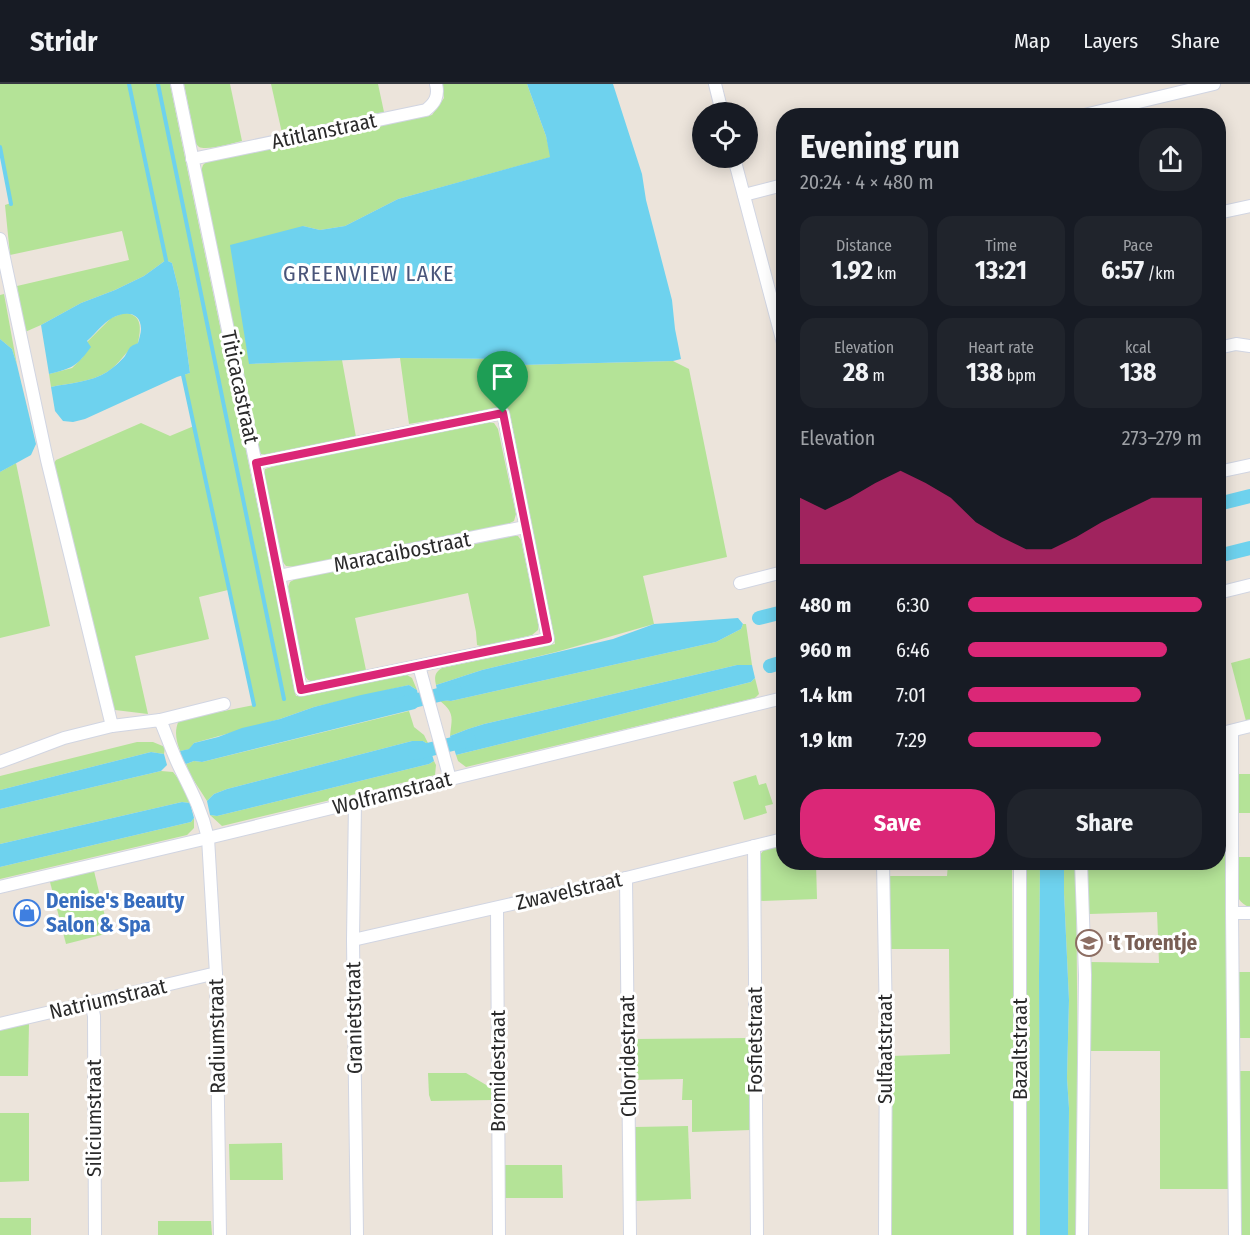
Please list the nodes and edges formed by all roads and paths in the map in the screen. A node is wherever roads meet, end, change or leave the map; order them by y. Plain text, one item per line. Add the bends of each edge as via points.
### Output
1 (177, 84) edge
2 (436, 84) edge
3 (715, 84) edge
4 (1214, 84) edge
5 (720, 102) edge
6 (1114, 108) edge
7 (192, 159) junction
8 (737, 168) edge
9 (776, 187) edge
10 (744, 195) junction
11 (1250, 206) edge
12 (1226, 211) edge
13 (0, 239) edge
14 (776, 305) edge
15 (1226, 346) edge
16 (1250, 346) edge
17 (256, 463) junction
18 (1250, 465) edge
19 (1226, 470) edge
20 (525, 527) junction
21 (776, 574) edge
22 (279, 576) junction
23 (740, 583) dead end
24 (1250, 585) edge
25 (1226, 591) edge
26 (419, 666) junction
27 (776, 700) edge
28 (224, 704) dead end
29 (160, 720) junction
30 (112, 726) junction
31 (1250, 726) edge
32 (1232, 731) junction
33 (1226, 732) edge
34 (0, 762) edge
35 (450, 779) junction
36 (355, 802) junction
37 (208, 838) junction
38 (776, 840) edge
39 (754, 846) junction
40 (883, 870) edge
41 (1020, 870) edge
42 (1081, 870) edge
43 (626, 878) junction
44 (0, 887) edge
45 (497, 908) junction
46 (1232, 913) junction
47 (1250, 913) edge
48 (353, 940) junction
49 (216, 974) junction
50 (91, 1002) junction
51 (0, 1024) edge
52 (95, 1235) edge
53 (220, 1235) edge
54 (357, 1235) edge
55 (499, 1235) edge
56 (630, 1235) edge
57 (757, 1235) edge
58 (885, 1235) edge
59 (1020, 1235) edge
60 (1082, 1235) edge
61 (1235, 1235) edge

1 - 7 street, Titicacastraat
2 - 7 street, Atitlanstraat via 434,103 426,110
3 - 5 street
4 - 6 street
7 - 17 street, Titicacastraat
8 - 10 street
9 - 10 street
10 - 14 street
11 - 12 street
13 - 30 street via 47,460
15 - 16 street
17 - 20 street via 503,413
17 - 22 street, Titicacastraat
18 - 19 street
20 - 22 street, Maracaibostraat
20 - 26 street via 548,639
21 - 23 street
22 - 26 street, Titicacastraat via 301,690
24 - 25 street
26 - 35 street
27 - 35 street, Wolframstraat
28 - 29 street
29 - 30 street
29 - 37 street, Radiumstraat via 195,798
30 - 34 street via 64,738
31 - 32 street
32 - 33 street
32 - 46 street
35 - 36 street, Wolframstraat
36 - 37 street, Wolframstraat
36 - 48 street, Granietstraat
37 - 44 street, Wolframstraat
37 - 49 street, Radiumstraat
38 - 39 street, Zwavelstraat
39 - 43 street, Zwavelstraat
39 - 57 street, Fosfietstraat
40 - 58 street, Sulfaatstraat
41 - 59 street, Bazaltstraat
42 - 60 street via 1085,975
43 - 45 street, Zwavelstraat
43 - 56 street, Chloridestraat
45 - 48 street, Zwavelstraat
45 - 55 street, Bromidestraat
46 - 47 street
46 - 61 street
48 - 54 street, Granietstraat
49 - 50 street, Natriumstraat
49 - 53 street, Radiumstraat
50 - 51 street, Natriumstraat
50 - 52 street, Siliciumstraat

